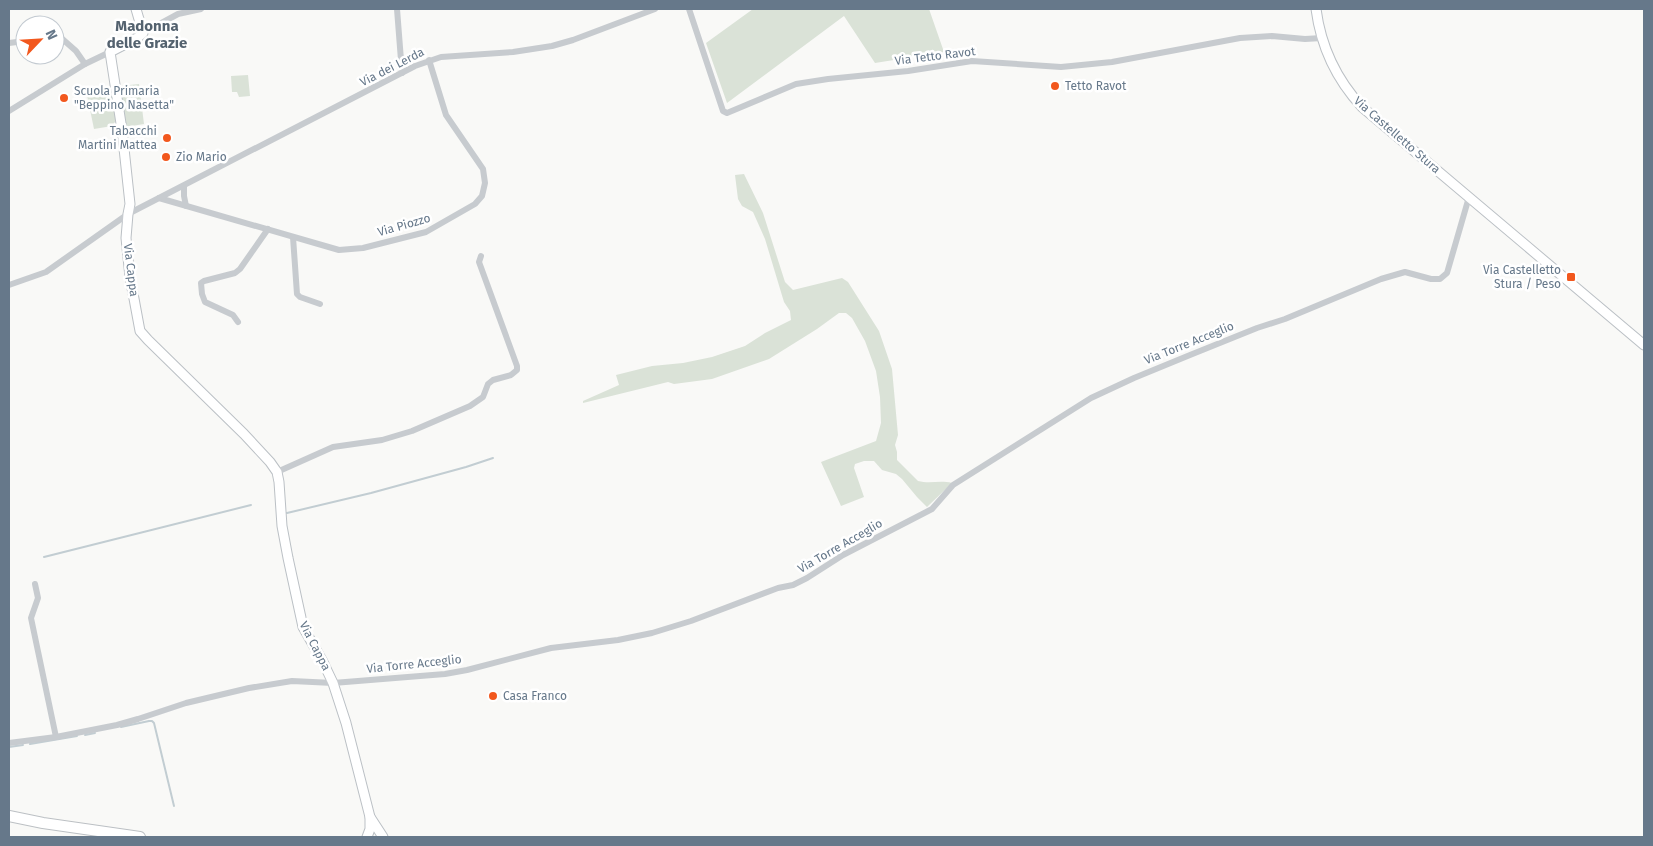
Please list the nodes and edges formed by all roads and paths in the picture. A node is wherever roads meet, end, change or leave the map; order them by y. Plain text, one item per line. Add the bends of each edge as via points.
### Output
1 (136, 9) edge
2 (201, 9) edge
3 (397, 9) edge
4 (655, 9) edge
5 (689, 9) edge
6 (1316, 9) edge
7 (143, 33) junction
8 (1322, 38) junction
9 (65, 41) edge
10 (110, 52) junction
11 (428, 60) junction
12 (85, 64) junction
13 (402, 73) junction
14 (9, 110) edge
15 (184, 186) junction
16 (1469, 197) junction
17 (159, 198) junction
18 (186, 206) junction
19 (128, 214) junction
20 (268, 230) junction
21 (293, 237) junction
22 (481, 256) dead end
23 (9, 285) edge
24 (320, 304) dead end
25 (238, 322) dead end
26 (1644, 345) edge
27 (277, 472) junction
28 (35, 584) dead end
29 (333, 683) junction
30 (56, 736) junction
31 (9, 743) edge
32 (9, 816) edge
33 (370, 817) junction
34 (140, 837) edge
35 (367, 837) edge
36 (383, 837) edge

1 - 7 street
2 - 7 street via 178,14
3 - 13 street
4 - 11 street, Via dei Lerda via 552,46 513,52 449,55
5 - 8 street, Via Tetto Ravot via 723,110 727,113 796,84 828,79 972,62 1061,67 1112,62 1240,38
6 - 8 street, Via Castelletto Stura
7 - 10 street
8 - 16 street, Via Castelletto Stura via 1335,71 1349,92
9 - 12 street
10 - 12 street
10 - 19 street, Via Cappa via 122,130 130,204
11 - 13 street, Via dei Lerda
11 - 21 street, Via Piozzo via 446,115 485,175 485,189 479,201 426,232 363,248 339,250
12 - 14 street
13 - 15 street, Via dei Lerda
15 - 17 street, Via dei Lerda
15 - 18 street
16 - 26 street, Via Castelletto Stura
16 - 29 street, Via Torre Acceglio via 1447,273 1440,280 1404,272 1381,279 1174,361 1091,398 953,485 932,508 793,585 691,621 618,640 551,648 445,674
17 - 18 street, Via Piozzo
17 - 19 street
18 - 20 street, Via Piozzo
19 - 23 street via 46,272
19 - 27 street, Via Cappa via 126,238 140,331 244,434
20 - 21 street, Via Piozzo
20 - 25 street via 240,269 201,283 205,302 233,315
21 - 24 street via 298,294
22 - 27 street via 478,262 516,366 515,373 493,380 483,397 470,406 412,431 382,440 333,447
27 - 29 street, Via Cappa via 282,526 303,627
28 - 30 street via 38,598 31,618
29 - 30 street, Via Torre Acceglio via 292,681 249,688 186,703 138,720
29 - 33 street, Via Cappa
30 - 31 street, Via Torre Acceglio
32 - 34 main road
33 - 35 street
33 - 36 street

